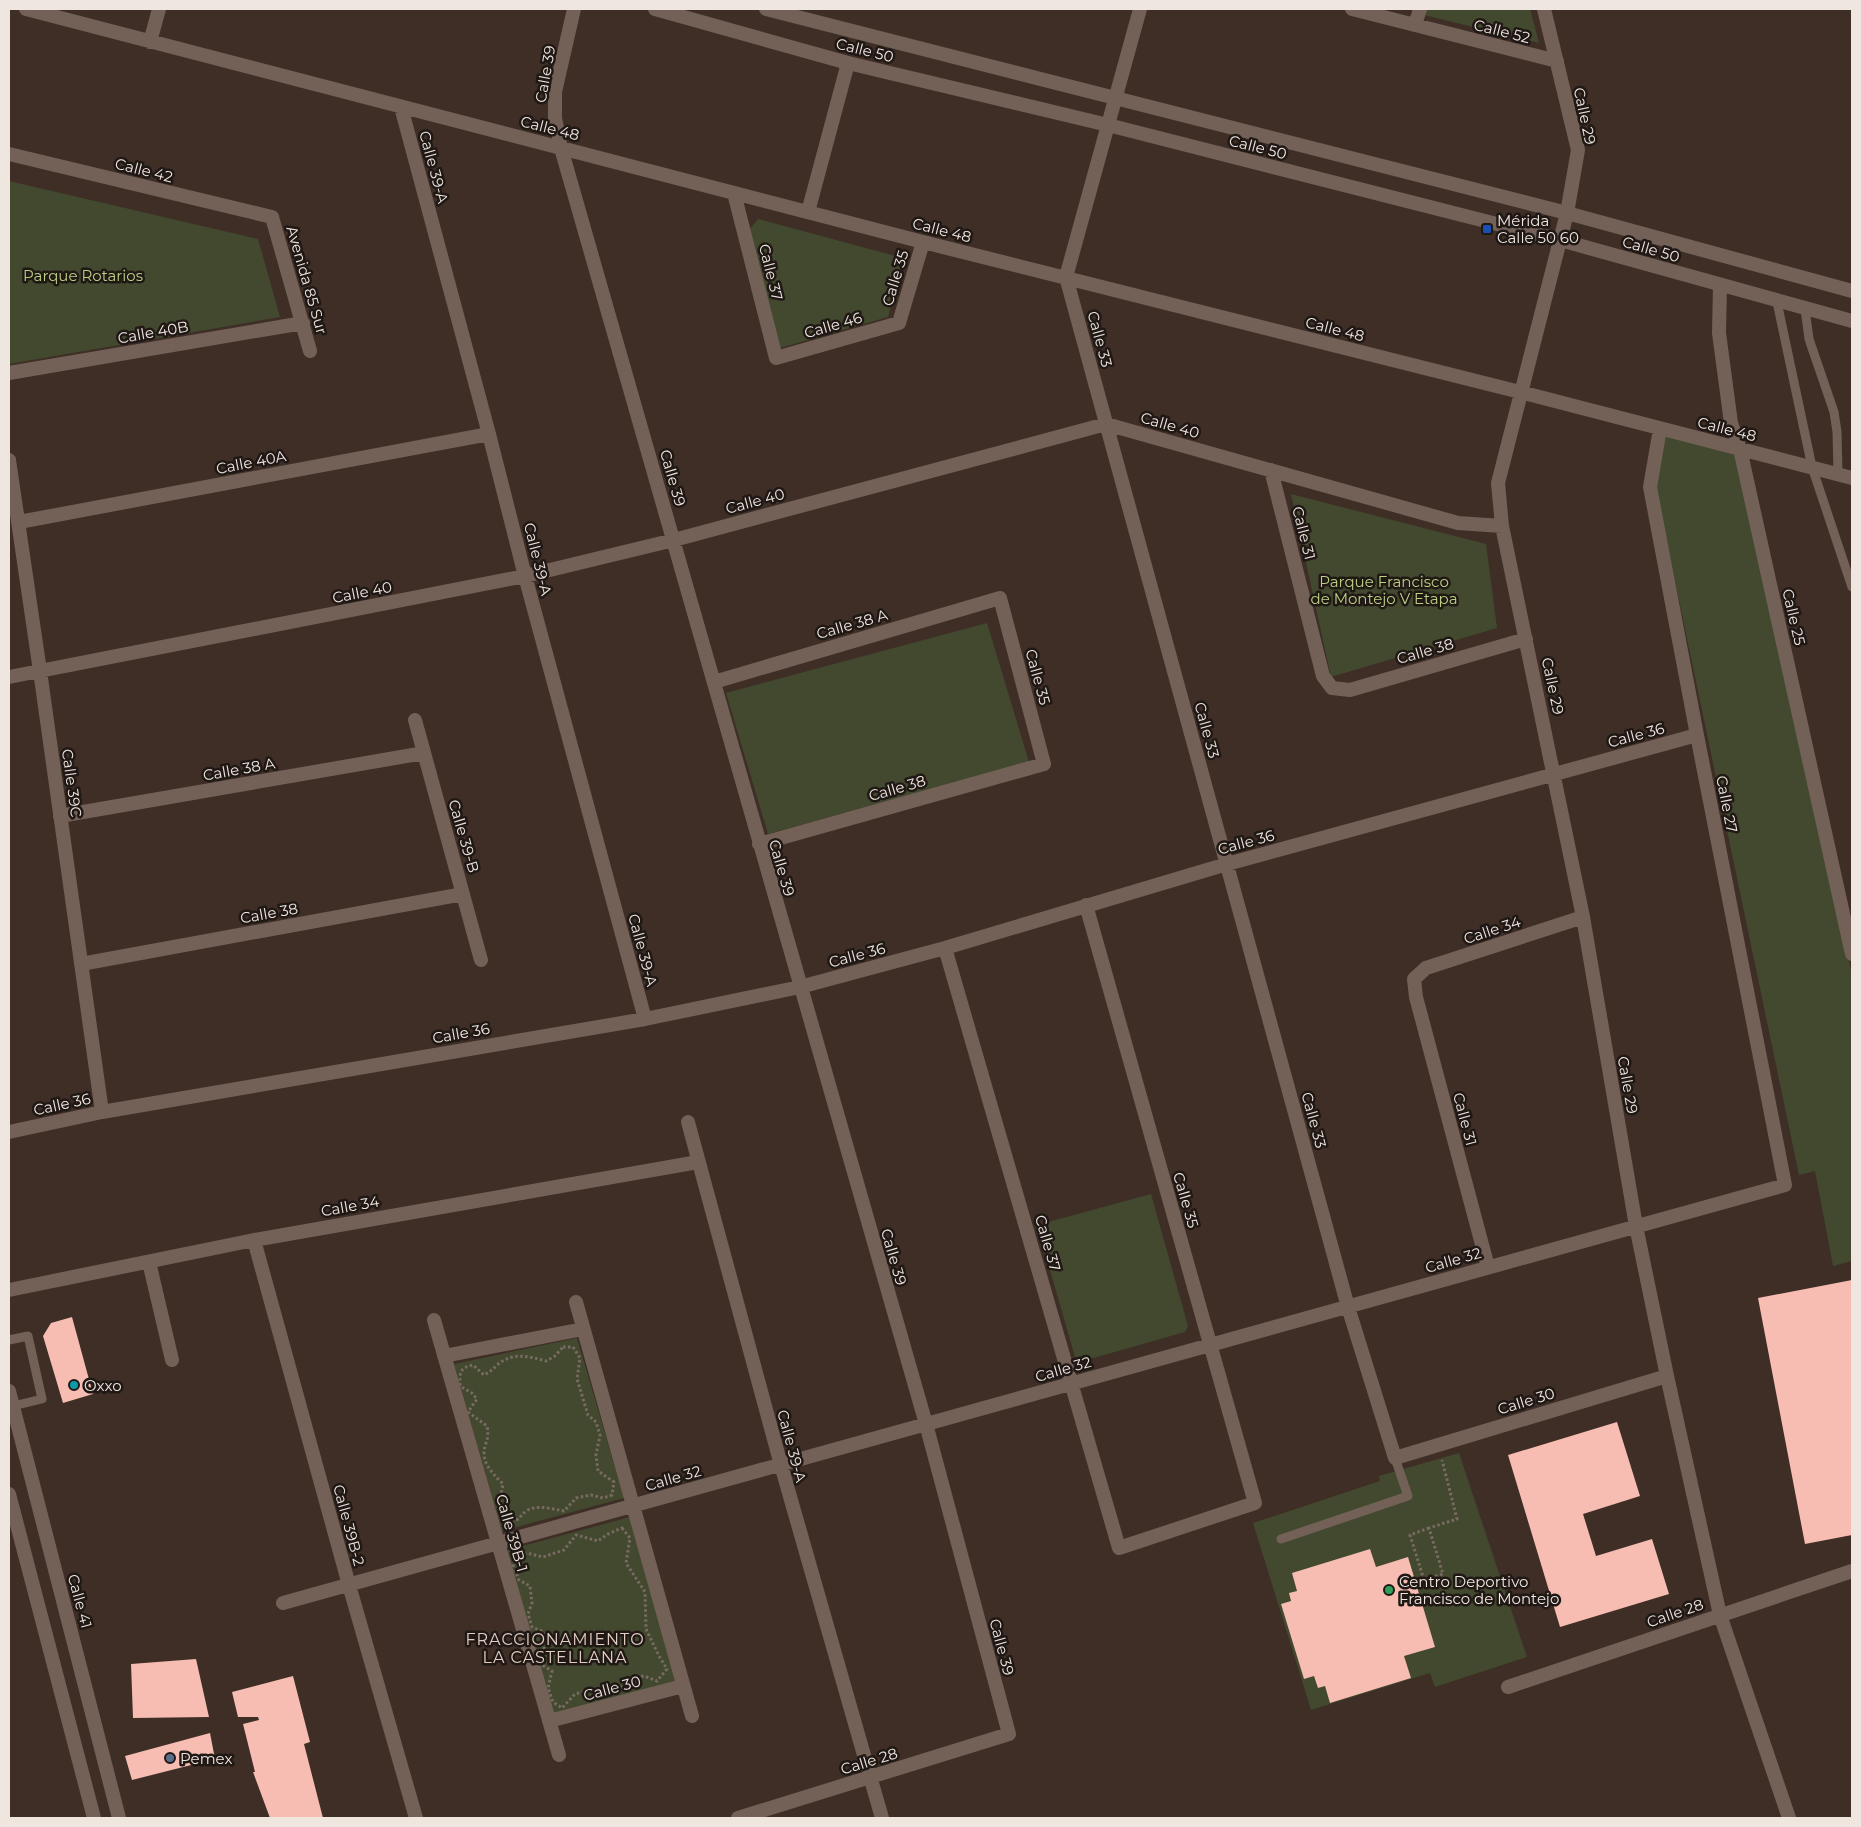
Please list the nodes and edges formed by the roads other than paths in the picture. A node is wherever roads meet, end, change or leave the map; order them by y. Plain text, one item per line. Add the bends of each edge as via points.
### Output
1 (26, 9) edge
2 (158, 9) edge
3 (574, 9) edge
4 (655, 9) edge
5 (766, 9) edge
6 (1140, 9) edge
7 (1352, 9) edge
8 (1420, 9) edge
9 (1544, 9) edge
10 (1415, 25) junction
11 (150, 42) junction
12 (1557, 61) junction
13 (848, 63) junction
14 (1116, 98) junction
15 (401, 107) junction
16 (1108, 126) junction
17 (561, 148) junction
18 (9, 154) edge
19 (734, 193) junction
20 (808, 212) junction
21 (1567, 214) junction
22 (272, 218) joint
23 (1560, 240) junction
24 (923, 242) junction
25 (1066, 277) junction
26 (1720, 286) junction
27 (1852, 291) edge
28 (1777, 302) junction
29 (1805, 309) junction
30 (1852, 321) edge
31 (303, 322) junction
32 (899, 323) joint
33 (310, 351) dead end
34 (776, 358) joint
35 (9, 373) edge
36 (1520, 392) junction
37 (1106, 424) junction
38 (1660, 429) junction
39 (489, 434) junction
40 (1740, 449) junction
41 (9, 460) edge
42 (1812, 467) junction
43 (1271, 470) junction
44 (1838, 474) junction
45 (1852, 478) edge
46 (19, 522) junction
47 (1502, 526) junction
48 (674, 540) junction
49 (525, 576) junction
50 (1852, 587) edge
51 (1000, 598) joint
52 (1526, 638) junction
53 (40, 671) junction
54 (9, 677) edge
55 (714, 682) junction
56 (1332, 688) joint
57 (414, 720) dead end
58 (1696, 736) junction
59 (424, 754) junction
60 (1044, 764) joint
61 (1554, 775) junction
62 (60, 816) junction
63 (759, 844) junction
64 (1227, 864) junction
65 (463, 894) junction
66 (1086, 905) junction
67 (1583, 917) junction
68 (945, 948) junction
69 (1852, 954) edge
70 (482, 960) dead end
71 (81, 964) junction
72 (1414, 979) joint
73 (800, 988) junction
74 (644, 1018) junction
75 (102, 1112) junction
76 (688, 1122) dead end
77 (9, 1132) edge
78 (698, 1162) junction
79 (1785, 1184) joint
80 (1636, 1226) junction
81 (254, 1240) junction
82 (149, 1262) junction
83 (1488, 1267) junction
84 (9, 1290) edge
85 (576, 1302) dead end
86 (1348, 1307) junction
87 (434, 1320) dead end
88 (583, 1329) junction
89 (9, 1340) edge
90 (1210, 1345) junction
91 (444, 1356) junction
92 (172, 1360) dead end
93 (1667, 1376) junction
94 (1072, 1384) junction
95 (9, 1391) edge
96 (13, 1406) junction
97 (926, 1424) junction
98 (1395, 1458) junction
99 (780, 1465) junction
100 (9, 1494) edge
101 (633, 1506) junction
102 (1281, 1540) dead end
103 (498, 1544) junction
104 (1119, 1548) joint
105 (1852, 1571) edge
106 (349, 1586) junction
107 (283, 1602) dead end
108 (1720, 1615) junction
109 (683, 1686) junction
110 (1508, 1687) dead end
111 (692, 1716) dead end
112 (549, 1721) junction
113 (1009, 1734) joint
114 (558, 1755) dead end
115 (870, 1778) junction
116 (94, 1818) edge
117 (119, 1818) edge
118 (416, 1818) edge
119 (738, 1818) edge
120 (882, 1818) edge
121 (1789, 1818) edge

1 - 11 street, Calle 48
2 - 11 street
3 - 17 street, Calle 39 via 555,92 554,118
4 - 13 street, Calle 50
5 - 14 street, Calle 50
6 - 14 street
7 - 10 street, Calle 52
8 - 10 street
9 - 12 street, Calle 29
10 - 12 street, Calle 52
11 - 15 street, Calle 48
12 - 21 street, Calle 29 via 1578,150
13 - 16 street, Calle 50
13 - 20 street
14 - 16 street
14 - 21 street, Calle 50
15 - 17 street, Calle 48
15 - 39 street, Calle 39-A
16 - 23 street, Calle 50
16 - 25 street
17 - 19 street, Calle 48
17 - 48 street, Calle 39
18 - 22 street, Calle 42
19 - 20 street, Calle 48
19 - 34 street, Calle 37
20 - 24 street, Calle 48
21 - 23 street, Calle 29
21 - 27 street, Calle 50
22 - 31 street, Avenida 85 Sur
23 - 26 street, Calle 50
23 - 36 street, Calle 29
24 - 25 street, Calle 48
24 - 32 street, Calle 35
25 - 36 street, Calle 48
25 - 37 street, Calle 33
26 - 28 street, Calle 50
26 - 40 street, Calle 25 via 1721,350 1731,423
28 - 29 street, Calle 50
28 - 42 lane
29 - 30 street, Calle 50
29 - 44 lane via 1809,339 1834,412
31 - 33 street, Avenida 85 Sur
31 - 35 street, Calle 40B
32 - 34 street, Calle 46
36 - 38 street, Calle 48
36 - 47 street, Calle 29 via 1498,482
37 - 43 street, Calle 40
37 - 48 street, Calle 40
37 - 64 street, Calle 33
38 - 40 street, Calle 48
38 - 58 street, Calle 27 via 1650,487
39 - 46 street, Calle 40A
39 - 49 street, Calle 39-A
40 - 42 street, Calle 48
40 - 69 street, Calle 25
41 - 46 street, Calle 39C
42 - 44 street, Calle 48
42 - 50 lane
43 - 47 street, Calle 40 via 1458,523
43 - 56 street, Calle 31 via 1323,676
44 - 45 street, Calle 48
46 - 53 street, Calle 39C
47 - 52 street, Calle 29
48 - 49 street, Calle 40
48 - 55 street, Calle 39
49 - 53 street, Calle 40
49 - 74 street, Calle 39-A
51 - 55 street, Calle 38 A
51 - 60 street, Calle 35
52 - 56 street, Calle 38 via 1350,690
52 - 61 street, Calle 29
53 - 54 street, Calle 40
53 - 62 street, Calle 39C
55 - 63 street, Calle 39
57 - 59 street, Calle 39-B
58 - 61 street, Calle 36
58 - 79 street, Calle 27
59 - 62 street, Calle 38 A
59 - 65 street, Calle 39-B
60 - 63 street, Calle 38
61 - 64 street, Calle 36
61 - 67 street, Calle 29
62 - 71 street, Calle 39C
63 - 73 street, Calle 39
64 - 66 street, Calle 36
64 - 86 street, Calle 33
65 - 70 street, Calle 39-B
65 - 71 street, Calle 38
66 - 68 street, Calle 36
66 - 90 street, Calle 35
67 - 72 street, Calle 34 via 1426,968
67 - 80 street, Calle 29
68 - 73 street, Calle 36
68 - 94 street, Calle 37
71 - 75 street, Calle 39C
72 - 83 street, Calle 31 via 1416,997
73 - 74 street, Calle 36
73 - 97 street, Calle 39
74 - 75 street, Calle 36
75 - 77 street, Calle 36
76 - 78 street, Calle 39-A
78 - 81 street, Calle 34
78 - 99 street, Calle 39-A
79 - 80 street, Calle 32
80 - 83 street, Calle 32
80 - 93 street, Calle 29
81 - 82 street, Calle 34
81 - 106 street, Calle 39B-2
82 - 84 street, Calle 34
82 - 92 street
83 - 86 street, Calle 32
85 - 88 street
86 - 90 street, Calle 32
86 - 98 street, Calle 33
87 - 91 street, Calle 39B-1
88 - 91 street
88 - 101 street
89 - 96 lane via 28,1336 42,1399
90 - 94 street, Calle 32
90 - 104 street, Calle 35 via 1255,1503
91 - 103 street, Calle 39B-1
93 - 98 street, Calle 30
93 - 108 street, Calle 29
94 - 97 street, Calle 32
94 - 104 street, Calle 37
95 - 96 street, Calle 41
96 - 117 street, Calle 41
97 - 99 street, Calle 32
97 - 113 street, Calle 39
98 - 102 lane via 1408,1496
99 - 101 street, Calle 32
99 - 115 street, Calle 39-A
100 - 116 street
101 - 103 street, Calle 32
101 - 109 street
103 - 106 street, Calle 32
103 - 112 street, Calle 39B-1
105 - 108 street, Calle 28
106 - 107 street, Calle 32
106 - 118 street, Calle 39B-2
108 - 110 street, Calle 28
108 - 121 street, Calle 29
109 - 111 street
109 - 112 street, Calle 30
112 - 114 street, Calle 39B-1
113 - 115 street, Calle 28
115 - 119 street, Calle 28
115 - 120 street, Calle 39-A

